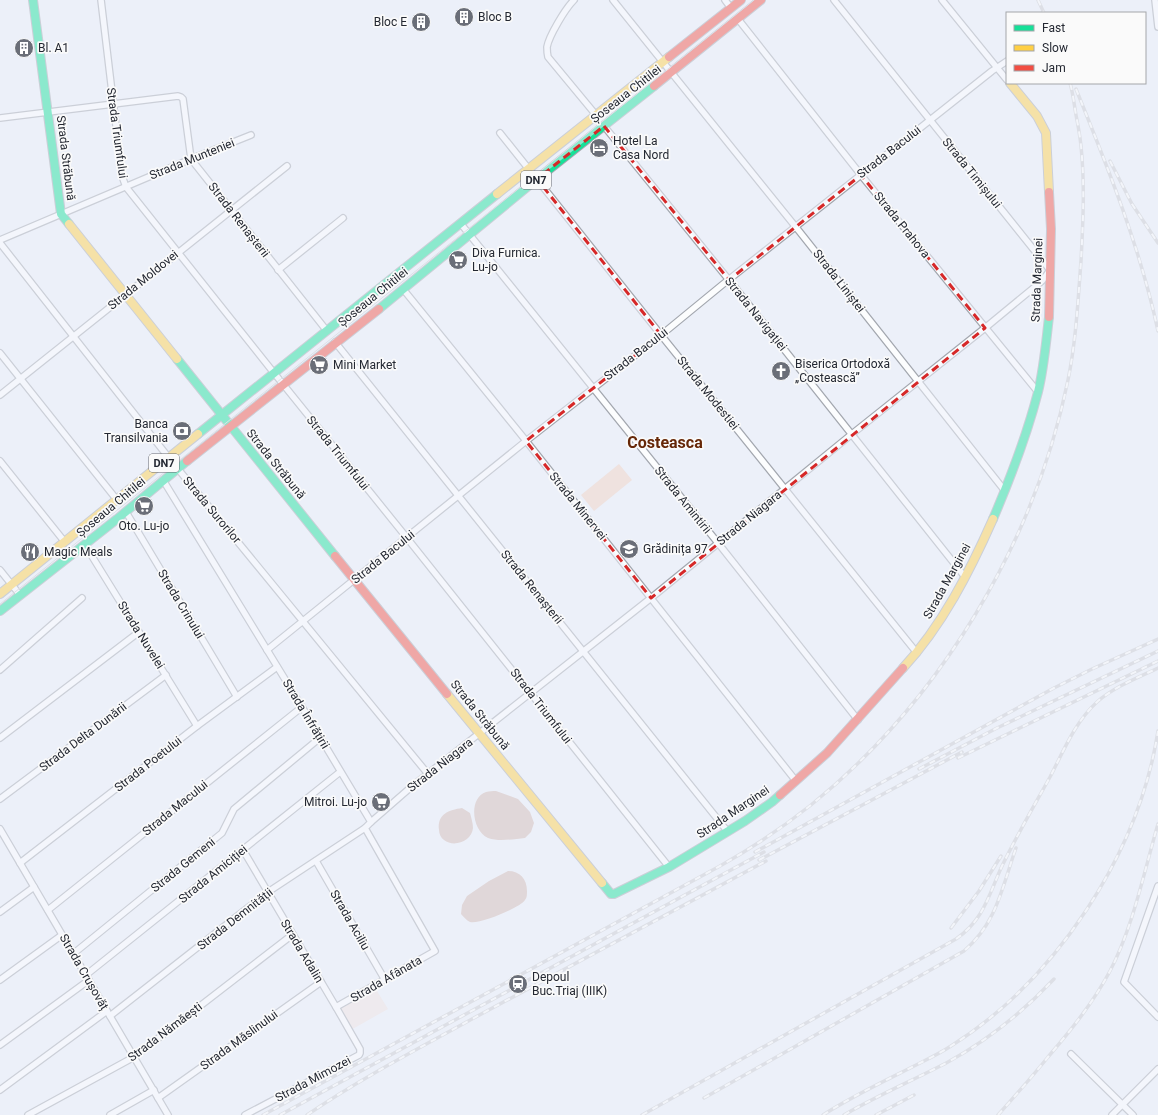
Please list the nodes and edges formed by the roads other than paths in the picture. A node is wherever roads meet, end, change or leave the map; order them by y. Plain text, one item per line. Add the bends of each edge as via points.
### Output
1 (33, 0) edge
2 (101, 0) edge
3 (574, 0) edge
4 (613, 0) edge
5 (724, 0) edge
6 (741, 0) edge
7 (761, 0) edge
8 (834, 0) edge
9 (942, 0) edge
10 (1155, 0) edge
11 (731, 8) junction
12 (738, 19) junction
13 (1157, 19) edge
14 (1158, 27) edge
15 (1006, 62) edge
16 (663, 63) junction
17 (996, 67) junction
18 (671, 73) junction
19 (1006, 79) edge
20 (1011, 84) edge
21 (113, 104) junction
22 (48, 112) junction
23 (596, 115) junction
24 (0, 118) edge
25 (930, 120) junction
26 (604, 126) junction
27 (500, 133) dead end
28 (252, 135) dead end
29 (191, 159) junction
30 (287, 166) dead end
31 (529, 170) junction
32 (861, 175) junction
33 (537, 179) junction
34 (126, 187) junction
35 (231, 210) junction
36 (61, 214) junction
37 (343, 218) dead end
38 (461, 224) junction
39 (796, 227) junction
40 (470, 234) junction
41 (0, 240) edge
42 (0, 243) edge
43 (178, 252) junction
44 (278, 270) junction
45 (1050, 270) junction
46 (729, 280) junction
47 (403, 289) junction
48 (125, 294) junction
49 (985, 328) junction
50 (327, 331) junction
51 (661, 335) junction
52 (73, 336) junction
53 (335, 342) junction
54 (0, 353) edge
55 (274, 374) junction
56 (20, 379) junction
57 (918, 381) junction
58 (283, 384) junction
59 (593, 388) junction
60 (1038, 392) junction
61 (0, 395) edge
62 (227, 421) junction
63 (852, 434) junction
64 (526, 441) junction
65 (169, 458) junction
66 (0, 460) edge
67 (177, 468) junction
68 (163, 480) junction
69 (785, 489) junction
70 (1005, 491) junction
71 (458, 496) junction
72 (116, 500) junction
73 (126, 512) junction
74 (407, 538) junction
75 (64, 541) junction
76 (718, 543) junction
77 (84, 545) junction
78 (0, 570) edge
79 (965, 577) junction
80 (354, 580) junction
81 (12, 584) junction
82 (0, 594) edge
83 (20, 595) junction
84 (82, 598) dead end
85 (651, 598) junction
86 (0, 611) edge
87 (304, 621) junction
88 (139, 632) junction
89 (267, 650) junction
90 (583, 651) junction
91 (917, 653) junction
92 (277, 667) junction
93 (0, 670) edge
94 (166, 675) junction
95 (531, 693) junction
96 (237, 697) junction
97 (302, 707) junction
98 (858, 720) junction
99 (197, 726) junction
100 (480, 734) junction
101 (320, 737) junction
102 (0, 738) edge
103 (340, 772) junction
104 (428, 774) junction
105 (796, 781) junction
106 (0, 799) edge
107 (371, 822) junction
108 (365, 828) junction
109 (728, 832) junction
110 (1, 833) edge
111 (243, 850) junction
112 (316, 861) junction
113 (20, 863) junction
114 (669, 867) junction
115 (1158, 886) edge
116 (34, 887) junction
117 (268, 892) junction
118 (611, 894) joint
119 (48, 910) junction
120 (0, 912) edge
121 (62, 935) junction
122 (292, 935) junction
123 (73, 954) junction
124 (88, 978) junction
125 (0, 980) edge
126 (385, 980) junction
127 (321, 982) junction
128 (336, 1007) junction
129 (109, 1014) junction
130 (1158, 1017) edge
131 (0, 1045) edge
132 (360, 1053) joint
133 (1071, 1054) dead end
134 (134, 1057) junction
135 (1158, 1069) edge
136 (0, 1090) edge
137 (154, 1090) junction
138 (158, 1098) junction
139 (1122, 1104) junction
140 (28, 1115) edge
141 (110, 1115) edge
142 (168, 1115) edge
143 (245, 1115) edge
144 (1112, 1115) edge
145 (1133, 1115) edge

1 - 22 street, Strada Străbună
2 - 21 street, Strada Triumfului
3 - 23 street via 551,37 547,49 548,57
4 - 16 street
5 - 11 street
6 - 11 street, Șoseaua Chitilei / DN7
7 - 12 street, Șoseaua Chitilei / DN7
8 - 25 street, Strada Timișului
9 - 17 street
10 - 13 street
11 - 16 street, Șoseaua Chitilei / DN7
12 - 18 street, Șoseaua Chitilei / DN7
12 - 32 street, Strada Prahova
13 - 14 street
15 - 17 street, Strada Bacului
16 - 18 street, Strada Liniștei
16 - 23 street, Șoseaua Chitilei / DN7
17 - 19 street
17 - 25 street, Strada Bacului
18 - 26 street, Șoseaua Chitilei / DN7
18 - 39 street, Strada Liniștei
20 - 45 street, Strada Marginei via 1037,116 1046,133 1051,229
21 - 22 street
21 - 29 street via 181,97
21 - 34 street, Strada Triumfului via 122,176
22 - 24 street
22 - 36 street, Strada Străbună
23 - 31 street, Șoseaua Chitilei / DN7
25 - 32 street, Strada Bacului
25 - 45 street, Strada Timișului
26 - 33 street, Șoseaua Chitilei / DN7
26 - 46 street, Strada Navigației
27 - 31 street, Strada Modestiei
28 - 29 street, Strada Munteniei
29 - 34 street, Strada Munteniei
29 - 35 street, Strada Renașterii
30 - 35 street, Strada Moldovei
31 - 33 street, Strada Modestiei
31 - 38 street, Șoseaua Chitilei / DN7
32 - 39 street, Strada Bacului
32 - 49 street, Strada Prahova
33 - 40 street, Șoseaua Chitilei / DN7
33 - 51 street, Strada Modestiei
34 - 36 street, Strada Munteniei
34 - 43 street, Strada Triumfului
35 - 43 street, Strada Moldovei
35 - 44 street, Strada Renașterii
36 - 41 street, Strada Munteniei
36 - 48 street, Strada Străbună
37 - 44 street
38 - 40 street, Strada Amintirii
38 - 50 street, Șoseaua Chitilei / DN7
39 - 46 street, Strada Bacului
39 - 57 street, Strada Liniștei
40 - 47 street, Șoseaua Chitilei / DN7
40 - 59 street, Strada Amintirii
42 - 52 street, Strada Surorilor
43 - 48 street, Strada Moldovei
43 - 55 street, Strada Triumfului
44 - 50 street, Strada Renașterii
45 - 49 street, Strada Niagara via 1042,280
45 - 60 street, Strada Marginei via 1049,316
46 - 51 street, Strada Bacului
46 - 63 street, Strada Navigației
47 - 53 street, Șoseaua Chitilei / DN7
47 - 64 street, Strada Minervei
48 - 52 street, Strada Moldovei
48 - 62 street, Strada Străbună
49 - 57 street, Strada Niagara
49 - 60 street, Strada Prahova
50 - 55 street, Șoseaua Chitilei / DN7
51 - 59 street, Strada Bacului
51 - 69 street, Strada Modestiei
52 - 56 street, Strada Moldovei
52 - 65 street, Strada Surorilor
53 - 58 street, Șoseaua Chitilei / DN7
53 - 71 street, Strada Renașterii
54 - 56 street
55 - 58 street, Strada Triumfului
55 - 62 street, Șoseaua Chitilei / DN7
56 - 61 street, Strada Moldovei
56 - 72 street
57 - 63 street, Strada Niagara
57 - 70 street, Strada Liniștei
58 - 62 street, Șoseaua Chitilei / DN7
58 - 74 street, Strada Triumfului
59 - 64 street, Strada Bacului
59 - 76 street, Strada Amintirii
60 - 70 street, Strada Marginei
62 - 65 street, Șoseaua Chitilei / DN7
62 - 67 street, Șoseaua Chitilei / DN7
62 - 80 street, Strada Străbună
63 - 69 street, Strada Niagara
63 - 79 street, Strada Navigației
64 - 71 street, Strada Bacului
64 - 85 street, Strada Minervei
65 - 67 street, Strada Surorilor
65 - 72 street, Șoseaua Chitilei / DN7
66 - 75 street
67 - 68 street, Șoseaua Chitilei / DN7
67 - 87 street, Strada Surorilor
68 - 73 street, Șoseaua Chitilei / DN7
68 - 89 street, Strada Înfrățirii
69 - 76 street, Strada Niagara
69 - 91 street, Strada Modestiei
70 - 79 street, Strada Marginei
71 - 74 street, Strada Bacului
71 - 90 street, Strada Renașterii
72 - 75 street, Șoseaua Chitilei / DN7
73 - 77 street, Șoseaua Chitilei / DN7
73 - 96 street, Strada Crinului
74 - 80 street, Strada Bacului
74 - 95 street, Strada Triumfului
75 - 81 street, Șoseaua Chitilei / DN7
76 - 85 street, Strada Niagara
76 - 98 street, Strada Amintirii
77 - 83 street, Șoseaua Chitilei / DN7
77 - 88 street, Strada Nuvelei
78 - 81 street
79 - 91 street, Strada Marginei
80 - 87 street, Strada Bacului
80 - 100 street, Strada Străbună
81 - 82 street, Șoseaua Chitilei / DN7
81 - 83 street
83 - 86 street, Șoseaua Chitilei / DN7
84 - 93 street
85 - 90 street, Strada Niagara
85 - 105 street, Strada Minervei
87 - 89 street, Strada Bacului
87 - 104 street, Strada Surorilor
88 - 94 street, Strada Nuvelei
88 - 102 street
89 - 92 street, Strada Înfrățirii
90 - 95 street, Strada Niagara
90 - 109 street, Strada Renașterii
91 - 98 street, Strada Marginei
92 - 96 street, Strada Poetului
92 - 97 street, Strada Înfrățirii
94 - 99 street, Strada Nuvelei
94 - 106 street, Strada Delta Dunării
95 - 100 street, Strada Niagara
95 - 114 street, Strada Triumfului
96 - 99 street, Strada Poetului
97 - 101 street, Strada Înfrățirii
97 - 119 street, Strada Macului
98 - 105 street, Strada Marginei via 828,753
99 - 113 street, Strada Poetului
100 - 104 street, Strada Niagara
100 - 118 street, Strada Străbună
101 - 103 street, Strada Înfrățirii
101 - 123 street, Strada Gemeni via 234,809 222,833
103 - 107 street, Strada Înfrățirii
103 - 111 street, Strada Amiciției
104 - 107 street, Strada Niagara
105 - 109 street, Strada Marginei via 761,810
107 - 108 street
108 - 112 street, Strada Demnității
108 - 126 street, Strada Afânata via 436,951
109 - 114 street, Strada Marginei
110 - 113 street, Strada Crușovăț
111 - 117 street, Strada Adalin
111 - 124 street, Strada Amiciției
112 - 117 street, Strada Demnității
112 - 126 street, Strada Aciliu
113 - 116 street, Strada Crușovăț
114 - 118 street, Strada Marginei
115 - 130 street via 1124,982
116 - 119 street, Strada Crușovăț
116 - 120 street
117 - 122 street, Strada Adalin
117 - 129 street, Strada Demnității
119 - 121 street, Strada Crușovăț
121 - 123 street, Strada Crușovăț
121 - 125 street
122 - 127 street, Strada Adalin
122 - 134 street, Strada Nămăești
123 - 124 street, Strada Crușovăț
124 - 129 street, Strada Crușovăț
124 - 131 street, Strada Amiciției
126 - 128 street, Strada Afânata
127 - 128 street, Strada Adalin
127 - 138 street, Strada Măslinului
128 - 132 street, Strada Adalin
129 - 134 street, Strada Crușovăț
129 - 136 street, Strada Demnității
132 - 143 street, Strada Mimozei
133 - 139 street
134 - 137 street, Strada Crușovăț
134 - 140 street, Strada Nămăești
135 - 139 street
137 - 138 street, Strada Crușovăț
137 - 141 street
138 - 142 street, Strada Crușovăț
139 - 144 street
139 - 145 street

